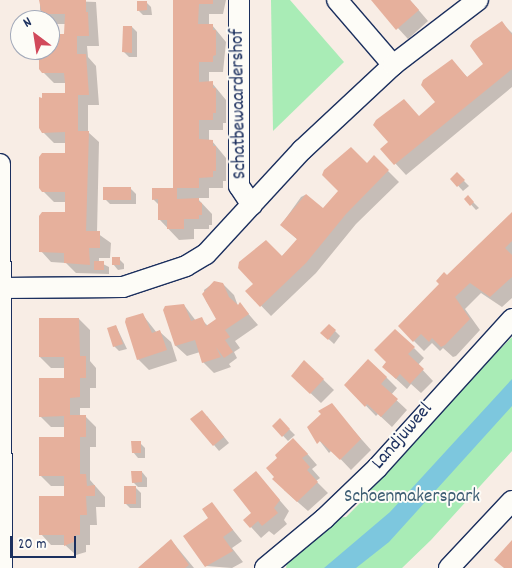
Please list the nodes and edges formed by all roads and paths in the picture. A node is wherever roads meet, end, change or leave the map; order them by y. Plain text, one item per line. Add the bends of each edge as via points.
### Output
1 (239, 0) edge
2 (336, 0) edge
3 (478, 0) edge
4 (392, 65) junction
5 (0, 164) edge
6 (0, 183) edge
7 (252, 205) junction
8 (1, 288) edge
9 (512, 319) edge
10 (512, 501) edge
11 (1, 520) edge
12 (2, 568) edge
13 (265, 568) edge
14 (450, 568) edge

1 - 7 street, Schatbewaardershof via 239,186
2 - 4 street
3 - 4 street, Schatbewaardershof
4 - 7 street, Schatbewaardershof via 302,150
5 - 6 street
6 - 8 street
7 - 8 street, Schatbewaardershof via 206,254 186,266 145,282 123,287
8 - 11 street
9 - 13 street, Landjuweel via 446,388 377,468 324,520
10 - 14 street
11 - 12 street

